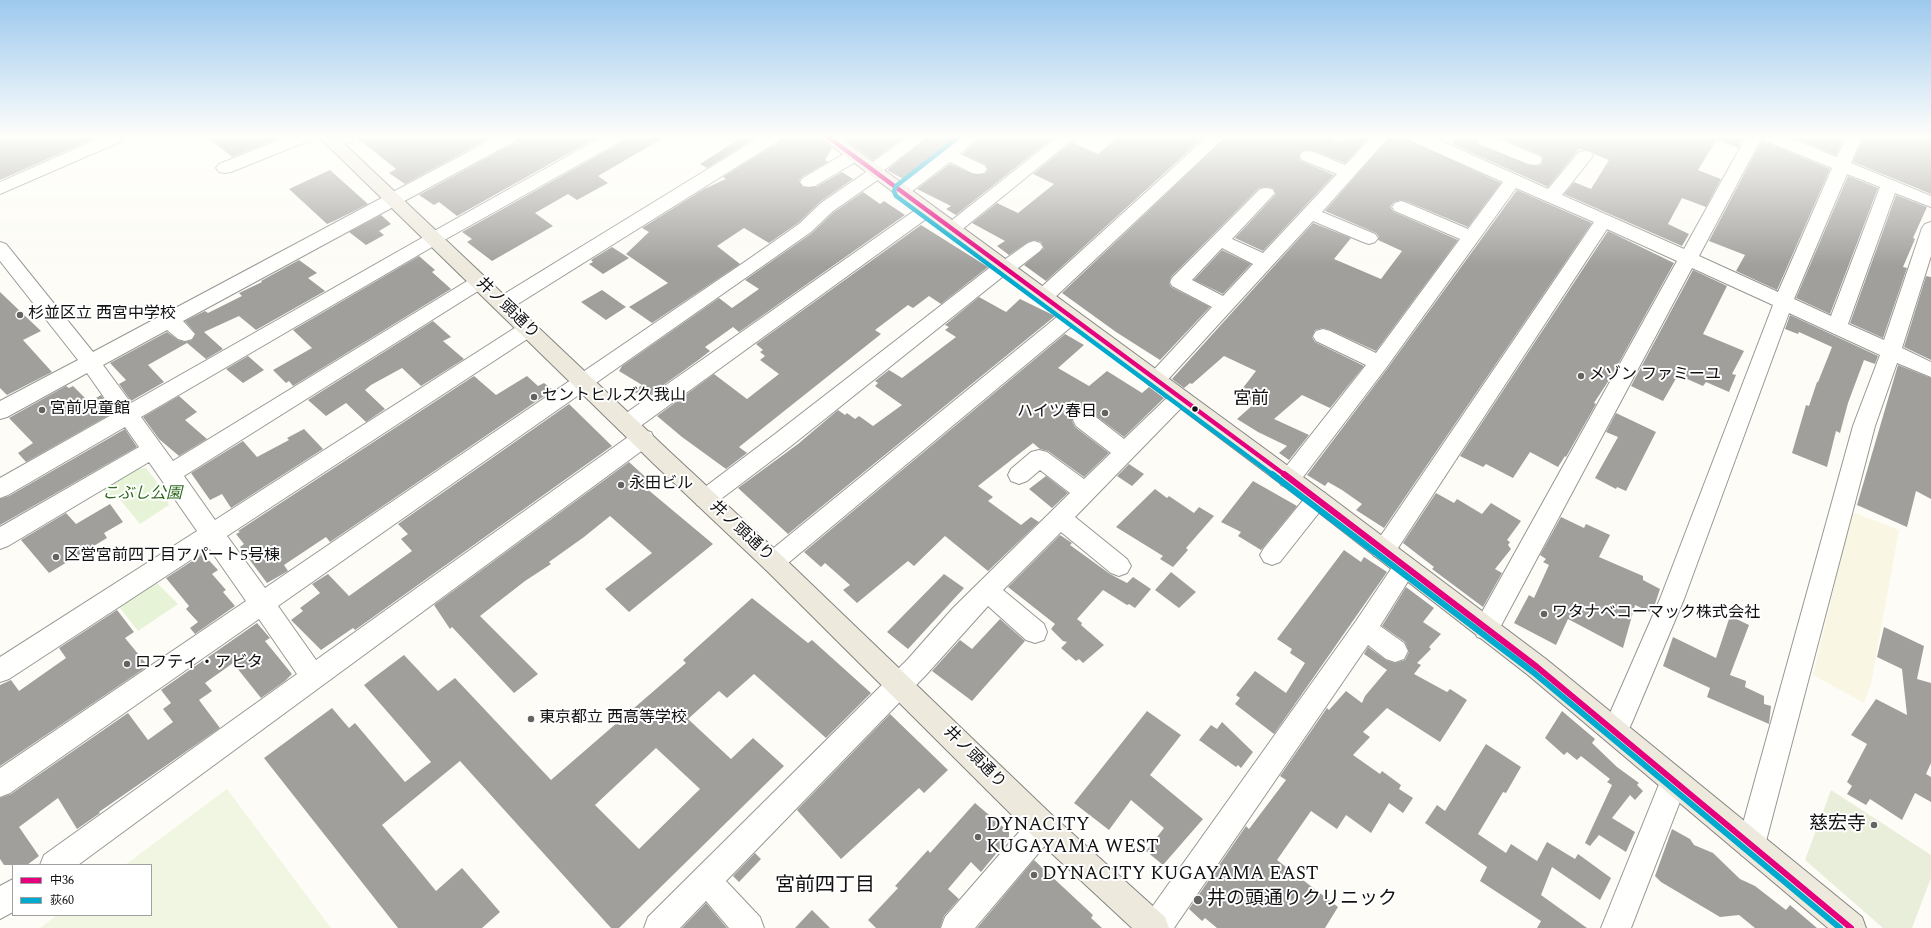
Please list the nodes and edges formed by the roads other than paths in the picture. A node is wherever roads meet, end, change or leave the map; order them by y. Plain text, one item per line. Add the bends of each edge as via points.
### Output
1 (17, 180) edge
2 (374, 180) edge
3 (429, 180) edge
4 (538, 180) edge
5 (702, 180) edge
6 (812, 180) edge
7 (864, 180) edge
8 (886, 180) edge
9 (915, 180) edge
10 (1013, 180) edge
11 (1170, 180) edge
12 (1342, 180) edge
13 (1513, 180) joint
14 (1564, 180) edge
15 (1730, 180) edge
16 (1835, 180) edge
17 (1877, 180) edge
18 (809, 182) dead end
19 (1889, 185) junction
20 (0, 188) edge
21 (901, 191) junction
22 (1266, 193) dead end
23 (1551, 196) junction
24 (392, 200) junction
25 (1931, 202) edge
26 (1401, 206) dead end
27 (927, 210) junction
28 (1311, 214) junction
29 (1604, 220) junction
30 (953, 228) junction
31 (1931, 228) edge
32 (1471, 237) junction
33 (1369, 238) dead end
34 (433, 239) junction
35 (1220, 240) junction
36 (1034, 247) dead end
37 (0, 248) edge
38 (1687, 258) junction
39 (1265, 262) junction
40 (272, 265) junction
41 (1005, 267) junction
42 (288, 278) dead end
43 (479, 282) junction
44 (1044, 296) junction
45 (1783, 303) junction
46 (503, 304) junction
47 (1225, 306) junction
48 (1070, 316) junction
49 (169, 320) junction
50 (1837, 327) junction
51 (528, 329) junction
52 (185, 334) dead end
53 (1323, 336) dead end
54 (1891, 351) junction
55 (91, 362) junction
56 (1379, 364) junction
57 (1931, 370) edge
58 (1156, 380) junction
59 (582, 381) junction
60 (1180, 398) junction
61 (0, 411) edge
62 (128, 415) junction
63 (1084, 420) dead end
64 (635, 431) junction
65 (153, 449) junction
66 (1125, 452) junction
67 (171, 473) junction
68 (1019, 475) dead end
69 (1289, 478) junction
70 (0, 489) edge
71 (1085, 492) junction
72 (705, 499) junction
73 (1317, 499) junction
74 (1059, 518) junction
75 (213, 534) junction
76 (0, 539) edge
77 (1382, 549) junction
78 (1272, 555) dead end
79 (773, 562) junction
80 (1119, 566) dead end
81 (1405, 567) junction
82 (987, 591) junction
83 (261, 604) junction
84 (1366, 629) junction
85 (1486, 629) junction
86 (1034, 632) dead end
87 (1395, 651) dead end
88 (0, 671) edge
89 (314, 676) junction
90 (900, 684) junction
91 (1620, 720) dead end
92 (1674, 781) junction
93 (0, 784) edge
94 (1043, 826) junction
95 (1751, 845) junction
96 (55, 864) edge
97 (706, 880) junction
98 (12, 895) edge
99 (0, 904) edge
100 (659, 928) edge
101 (749, 928) edge
102 (956, 928) edge
103 (1155, 928) edge
104 (1616, 928) edge
105 (1851, 928) edge

1 - 20 street
2 - 24 main road, 井ノ頭通り
3 - 24 street
4 - 34 street
5 - 46 street
6 - 18 street
7 - 59 street via 827,207 800,232
8 - 21 main road
9 - 21 street
10 - 30 street
11 - 44 street
12 - 28 street
13 - 23 street
13 - 32 street
14 - 23 street
15 - 38 street
16 - 45 street
17 - 19 street
19 - 25 street
19 - 50 street
21 - 27 main road
22 - 35 street
23 - 29 street
24 - 34 main road, 井ノ頭通り
24 - 40 street
26 - 32 street
27 - 30 main road
27 - 64 street
28 - 33 street
28 - 39 street
29 - 38 street
29 - 77 street via 1390,541
30 - 41 main road
31 - 54 street
32 - 56 street
34 - 43 main road, 井ノ頭通り
34 - 62 street
35 - 39 street
35 - 47 street via 1179,282
36 - 41 street
37 - 55 street
38 - 45 street
38 - 85 street
39 - 47 street
40 - 42 street
40 - 49 street
41 - 44 main road
41 - 72 street
43 - 46 main road, 井ノ頭通り
43 - 67 street
44 - 48 main road
45 - 50 street
45 - 91 street via 1672,600
46 - 51 main road, 井ノ頭通り
47 - 58 street
48 - 58 main road
48 - 79 street
49 - 52 street
49 - 55 street
50 - 54 street
51 - 59 main road, 井ノ頭通り
51 - 75 street
53 - 56 street
54 - 57 street
54 - 95 street via 1864,426
55 - 61 street
55 - 62 street
56 - 69 street
58 - 60 main road
59 - 64 main road, 井ノ頭通り
59 - 83 street
60 - 66 street
60 - 69 main road
62 - 65 street
62 - 70 street
63 - 66 street
64 - 72 main road, 井ノ頭通り
64 - 89 street
65 - 67 street
65 - 76 street
66 - 71 street
67 - 75 street
68 - 71 street via 1039,458
69 - 73 main road
71 - 74 street
72 - 79 main road, 井ノ頭通り
73 - 77 main road
73 - 78 street
74 - 80 street
74 - 82 street
75 - 83 street
75 - 88 street
77 - 81 main road
79 - 90 main road, 井ノ頭通り
81 - 84 street
81 - 85 main road
82 - 86 street
82 - 90 street
83 - 89 street
83 - 93 street
84 - 87 street
84 - 103 street
85 - 92 main road
89 - 96 street
90 - 94 main road, 井ノ頭通り
90 - 97 street
92 - 95 main road
92 - 104 street
94 - 102 street
94 - 103 main road, 井ノ頭通り
95 - 105 main road
97 - 100 street
97 - 101 street
98 - 99 street

